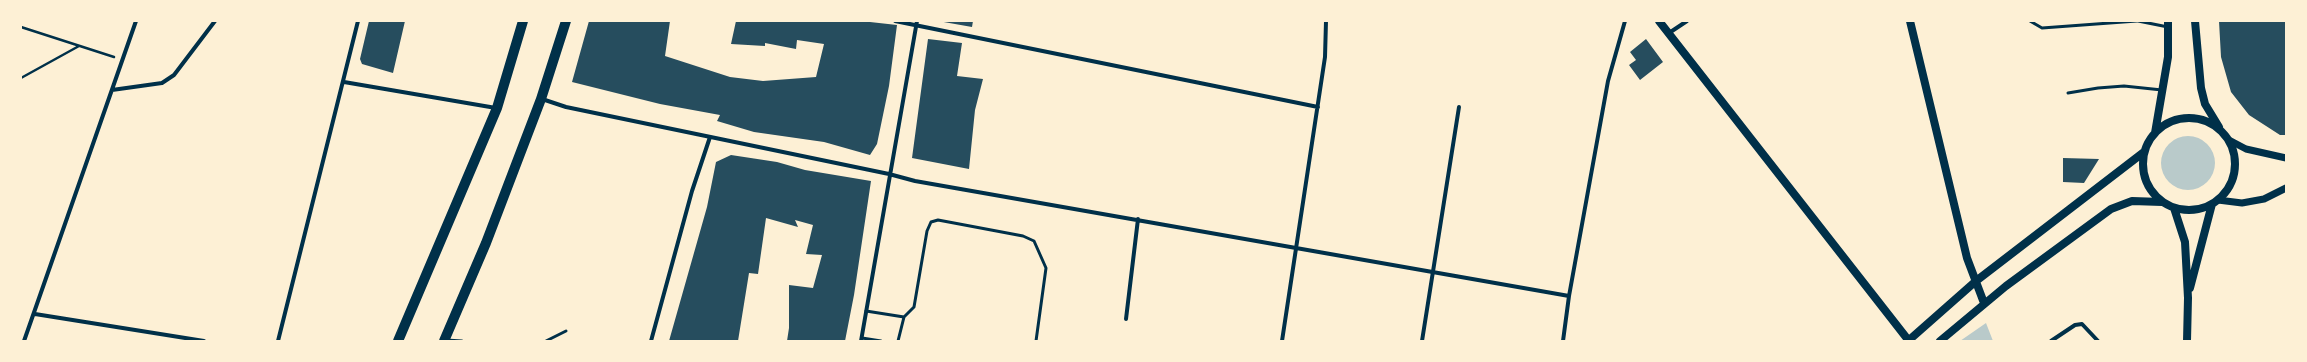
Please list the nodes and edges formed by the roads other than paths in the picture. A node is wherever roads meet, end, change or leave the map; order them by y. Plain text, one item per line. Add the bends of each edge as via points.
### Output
1 (136, 21) edge
2 (216, 21) edge
3 (358, 21) edge
4 (523, 21) edge
5 (566, 21) edge
6 (895, 21) edge
7 (1326, 21) edge
8 (1625, 21) edge
9 (1659, 21) edge
10 (1687, 21) edge
11 (1910, 21) edge
12 (2030, 21) edge
13 (2138, 21) edge
14 (2195, 21) edge
15 (917, 23) edge
16 (2168, 24) edge
17 (1669, 33) junction
18 (344, 82) junction
19 (112, 90) junction
20 (2164, 90) junction
21 (2068, 93) dead end
22 (541, 99) junction
23 (1318, 107) junction
24 (1458, 107) dead end
25 (497, 108) junction
26 (2220, 130) junction
27 (2155, 133) junction
28 (710, 137) junction
29 (2229, 140) junction
30 (2144, 152) junction
31 (2286, 158) edge
32 (889, 174) junction
33 (2286, 188) edge
34 (2162, 202) junction
35 (2215, 202) junction
36 (2174, 208) junction
37 (1138, 219) junction
38 (1296, 248) junction
39 (1432, 271) junction
40 (1976, 281) junction
41 (1569, 296) junction
42 (2188, 298) junction
43 (1984, 303) junction
44 (866, 311) junction
45 (35, 314) junction
46 (904, 317) junction
47 (1126, 318) dead end
48 (566, 331) dead end
49 (862, 339) edge
50 (444, 340) edge
51 (24, 341) edge
52 (204, 341) edge
53 (278, 341) edge
54 (398, 341) edge
55 (462, 341) edge
56 (546, 341) edge
57 (651, 341) edge
58 (881, 341) edge
59 (898, 341) edge
60 (1036, 341) edge
61 (1282, 341) edge
62 (1422, 341) edge
63 (1563, 341) edge
64 (1908, 341) edge
65 (1940, 341) edge
66 (2051, 341) edge
67 (2098, 341) edge
68 (2187, 341) edge

1 - 19 street
2 - 19 street via 174,75 162,83
3 - 18 street
4 - 25 main road
5 - 22 main road
6 - 15 street
7 - 23 street via 1325,57
8 - 41 street via 1608,81
9 - 17 main road
10 - 17 street
11 - 40 main road via 1967,258
12 - 13 lane via 2042,28
13 - 16 lane
14 - 26 main road via 2200,88 2205,104
15 - 23 street
15 - 32 street
16 - 20 main road
17 - 64 main road
18 - 25 street
18 - 53 street
19 - 45 street
20 - 21 lane via 2124,86
20 - 27 main road
22 - 28 street via 566,107
22 - 50 main road via 486,243
23 - 38 street
24 - 39 street
25 - 54 main road
26 - 27 main road via 2208,121 2194,118 2179,119 2166,124
26 - 29 main road
27 - 30 main road
28 - 32 street
28 - 57 street via 692,190
29 - 31 street via 2246,149
29 - 35 main road via 2236,165 2230,184
30 - 34 main road via 2144,173 2149,186
30 - 40 main road
32 - 37 street via 915,181
32 - 44 street
33 - 35 street via 2264,198 2242,203
34 - 36 main road
34 - 43 main road via 2132,201 2111,209
35 - 36 main road via 2194,210
35 - 42 main road
36 - 42 main road via 2185,242
37 - 38 street
37 - 47 street
38 - 39 street
38 - 61 street
39 - 41 street
39 - 62 street
40 - 43 main road
40 - 64 main road
41 - 63 street
42 - 68 main road
43 - 65 main road
44 - 46 lane
44 - 49 street
45 - 51 street
45 - 52 street
46 - 59 lane
46 - 60 lane via 914,307 927,231 931,222 938,220 1024,236 1034,241 1046,268
48 - 56 lane
49 - 58 lane
50 - 55 lane
66 - 67 street via 2076,325 2082,324

